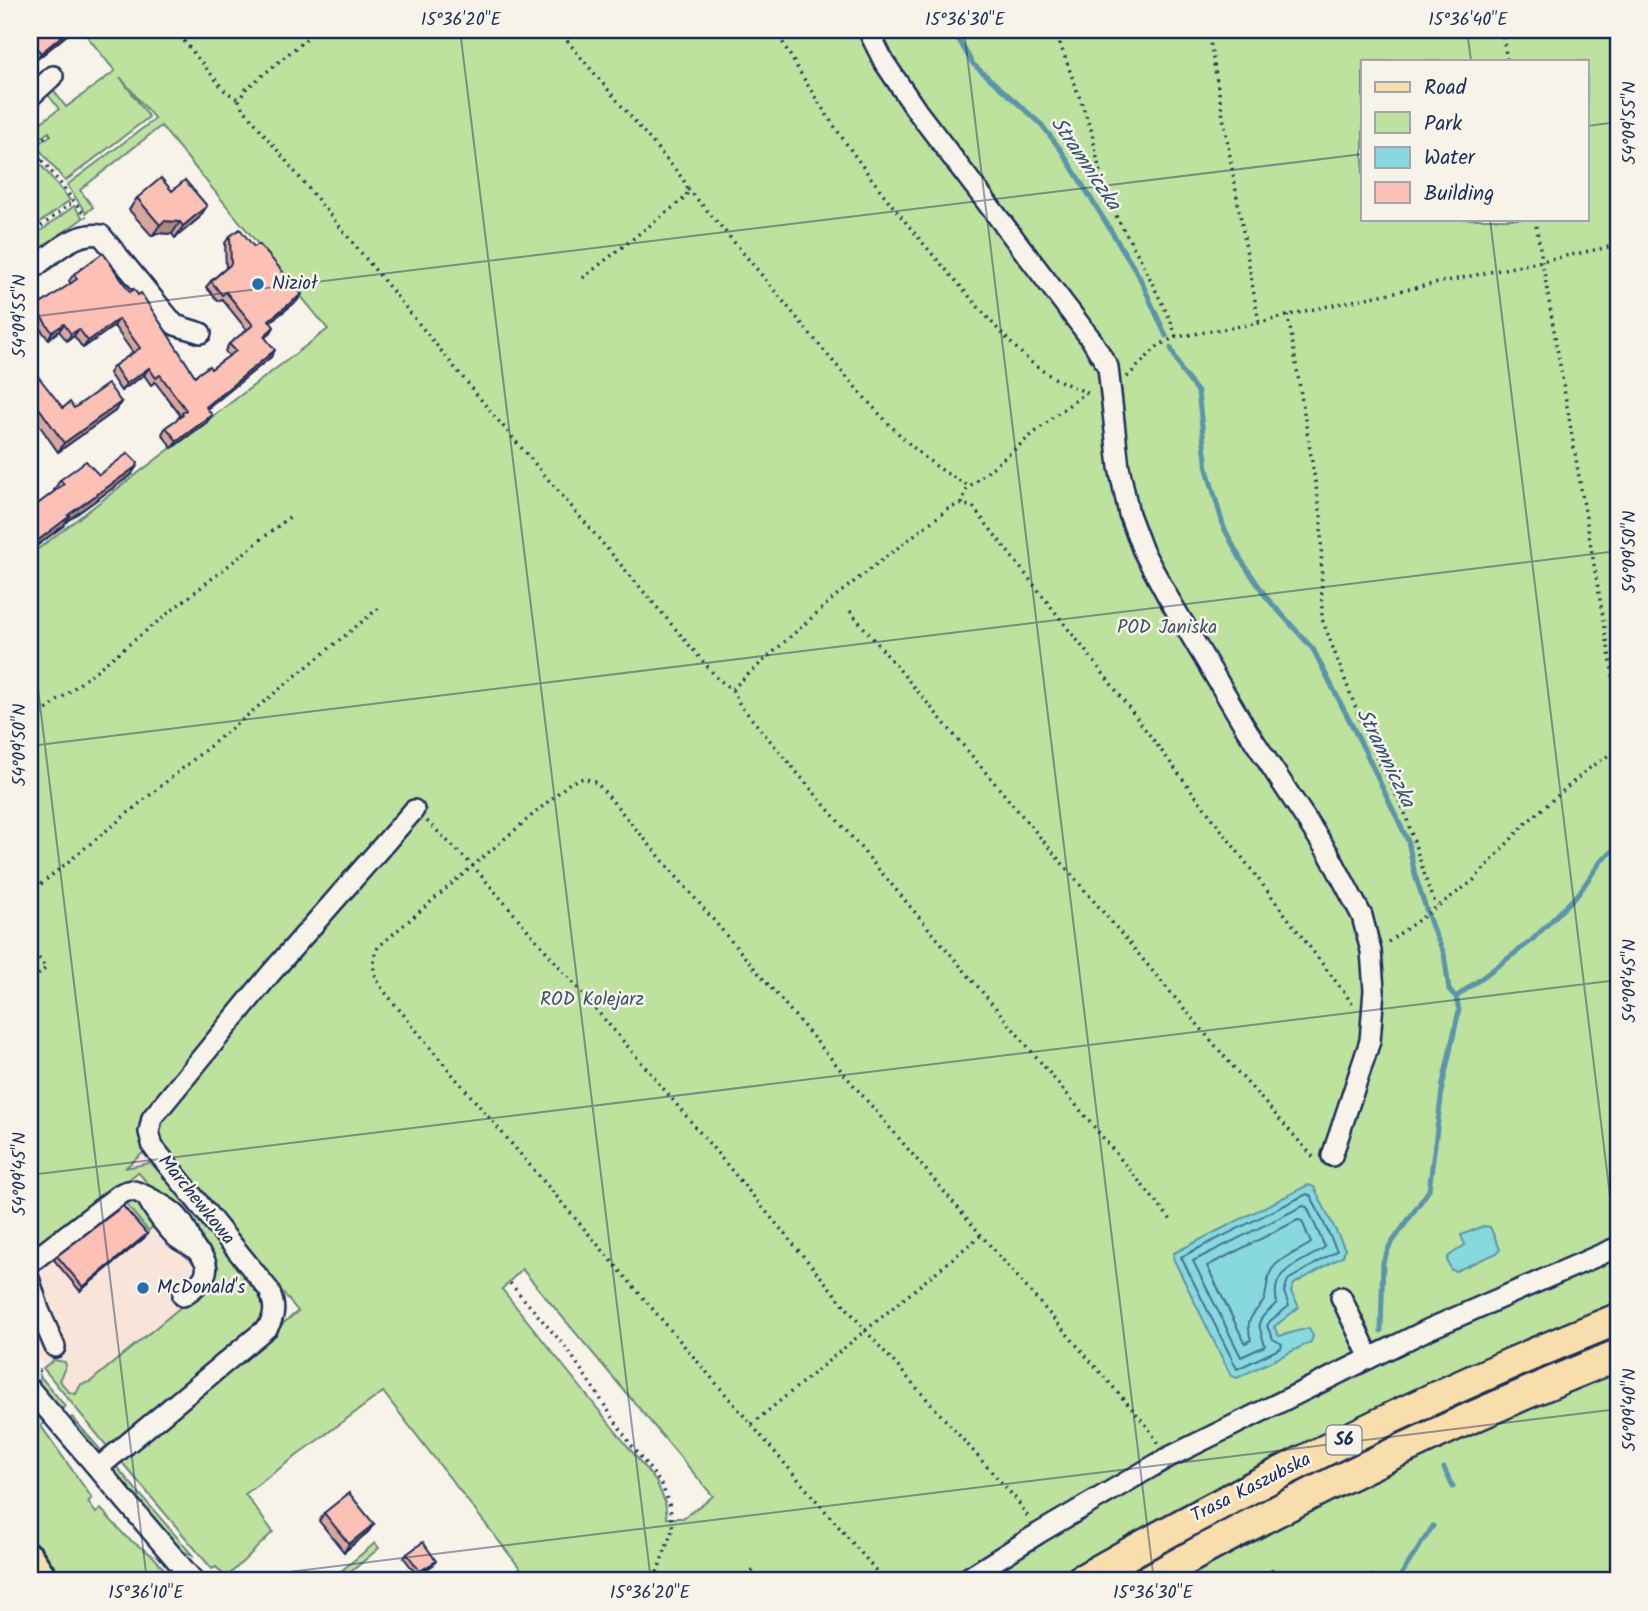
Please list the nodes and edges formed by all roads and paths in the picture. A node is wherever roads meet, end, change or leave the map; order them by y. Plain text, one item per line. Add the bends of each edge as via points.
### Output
1 (175, 30) edge
2 (317, 30) edge
3 (558, 30) edge
4 (776, 30) edge
5 (868, 30) edge
6 (1055, 30) edge
7 (1208, 30) edge
8 (1502, 30) edge
9 (1507, 60) edge
10 (52, 76) dead end
11 (30, 97) edge
12 (239, 100) junction
13 (50, 134) dead end
14 (31, 145) edge
15 (42, 159) junction
16 (30, 169) edge
17 (688, 189) junction
18 (74, 201) junction
19 (1535, 220) edge
20 (87, 233) junction
21 (30, 235) edge
22 (1618, 245) edge
23 (1542, 261) junction
24 (30, 271) edge
25 (579, 281) dead end
26 (1289, 315) junction
27 (1259, 323) junction
28 (201, 333) dead end
29 (1176, 337) junction
30 (1112, 386) junction
31 (1088, 393) junction
32 (970, 486) junction
33 (962, 504) junction
34 (292, 515) dead end
35 (380, 607) dead end
36 (850, 611) dead end
37 (732, 689) junction
38 (1618, 705) edge
39 (30, 723) edge
40 (1618, 749) edge
41 (414, 810) joint
42 (473, 866) junction
43 (30, 893) edge
44 (1438, 905) junction
45 (30, 947) edge
46 (1371, 951) junction
47 (30, 982) edge
48 (1372, 1016) junction
49 (1332, 1156) joint
50 (1171, 1220) dead end
51 (981, 1235) junction
52 (1618, 1247) edge
53 (30, 1263) edge
54 (30, 1281) edge
55 (510, 1283) dead end
56 (183, 1296) dead end
57 (1341, 1297) dead end
58 (1618, 1319) edge
59 (866, 1331) junction
60 (55, 1347) dead end
61 (1618, 1355) edge
62 (1370, 1358) junction
63 (30, 1389) edge
64 (752, 1424) junction
65 (1167, 1458) junction
66 (98, 1468) junction
67 (1039, 1533) junction
68 (30, 1556) edge
69 (1271, 1569) dead end
70 (754, 1570) dead end
71 (47, 1581) edge
72 (194, 1581) edge
73 (654, 1581) edge
74 (741, 1581) edge
75 (885, 1581) edge
76 (963, 1581) edge
77 (1080, 1581) edge
78 (1147, 1581) edge
79 (1282, 1581) edge

1 - 12 path via 225,91
2 - 12 path via 246,89
3 - 17 path
4 - 31 path via 802,77 891,206 924,245 1033,363
5 - 30 street via 917,111 1091,340 1108,367
6 - 29 path via 1091,130 1102,182
7 - 27 path
8 - 9 path
10 - 11 street
12 - 37 path via 496,418 718,679
13 - 14 path
14 - 15 path
15 - 16 path
15 - 18 path
17 - 25 path via 686,197
17 - 32 path via 881,416 948,476
18 - 20 path via 87,218
18 - 21 path
19 - 23 path
20 - 24 street
20 - 28 street via 101,235 175,325
22 - 23 path
23 - 26 path
23 - 38 path
26 - 27 path
26 - 44 path via 1321,517 1322,620 1369,743 1404,810
27 - 29 path
29 - 30 path via 1159,345 1129,376
30 - 31 path
30 - 46 street via 1119,467 1143,551 1245,727 1329,854 1362,916
31 - 32 path
32 - 33 path
33 - 37 path via 949,509 837,595
33 - 48 path via 973,508 1020,566 1350,1001 1361,1013
34 - 39 path
35 - 43 path
36 - 49 path via 1304,1149 1316,1161 1325,1163
37 - 50 path via 740,705
40 - 44 path via 1587,770 1525,824 1473,880
41 - 42 path
41 - 66 street, Marchewkowa via 152,1118 153,1147 269,1290 274,1317 268,1327
42 - 51 path via 571,782 584,778 597,783
42 - 59 path
42 - 64 path via 378,947 373,972 452,1074
44 - 46 path
45 - 47 path via 46,968
46 - 48 street
48 - 49 street via 1365,1059
51 - 59 path
51 - 65 path via 1146,1425
52 - 62 street
53 - 56 street via 120,1194 135,1190 168,1207 188,1230 206,1264 204,1280
54 - 60 street
55 - 73 path via 568,1350 662,1485 673,1528
57 - 62 street
58 - 77 highway, Trasa Kaszubska / S6 via 1332,1446
59 - 64 path
59 - 67 path via 1016,1499
61 - 78 highway, Trasa Kaszubska / S6 via 1363,1469
62 - 65 street
63 - 66 street
64 - 75 path
65 - 67 street
66 - 72 street
67 - 76 street
68 - 71 main road
69 - 79 path
70 - 74 path

